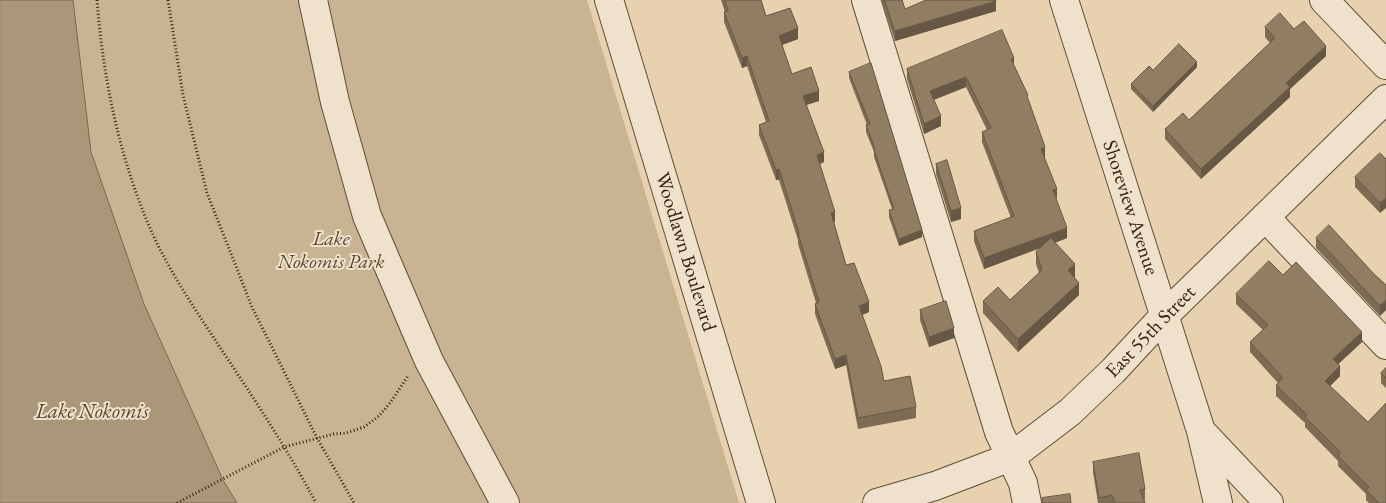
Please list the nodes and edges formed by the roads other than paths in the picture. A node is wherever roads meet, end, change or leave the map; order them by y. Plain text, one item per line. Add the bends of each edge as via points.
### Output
1 (313, 0) edge
2 (609, 0) edge
3 (866, 0) edge
4 (1064, 0) edge
5 (1324, 0) edge
6 (1386, 65) edge
7 (1386, 99) edge
8 (1265, 216) junction
9 (1164, 316) junction
10 (1386, 346) edge
11 (1201, 431) junction
12 (1011, 457) junction
13 (505, 503) edge
14 (761, 503) edge
15 (877, 503) edge
16 (1027, 503) edge
17 (1218, 503) edge
18 (1269, 503) edge

1 - 13 street via 335,102 367,216 429,361
2 - 14 street, Woodlawn Boulevard
3 - 12 street via 998,432
4 - 9 street, Shoreview Avenue
5 - 6 street
7 - 8 street, East 55th Street
8 - 9 street, East 55th Street
8 - 10 street
9 - 11 street, Shoreview Avenue
9 - 12 street, East 55th Street via 1070,412
11 - 17 street, Shoreview Avenue
11 - 18 street
12 - 15 street, East 55th Street via 935,486
12 - 16 street

